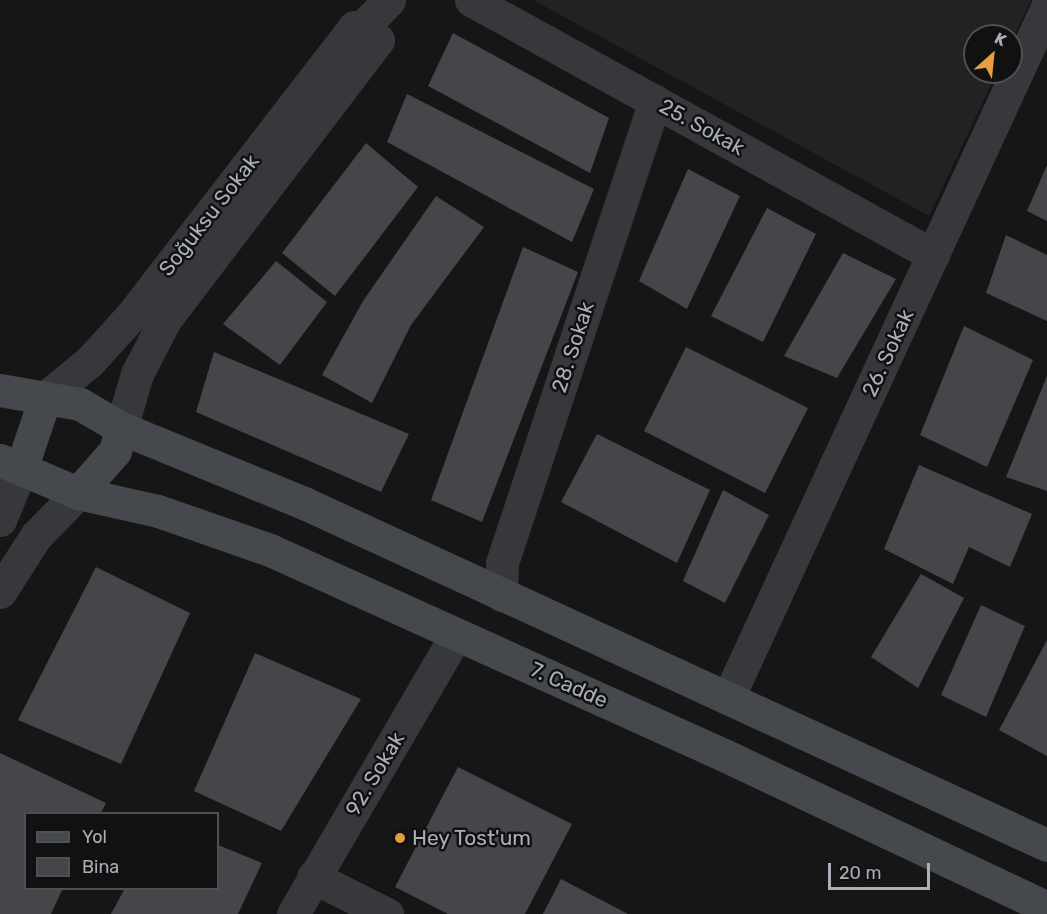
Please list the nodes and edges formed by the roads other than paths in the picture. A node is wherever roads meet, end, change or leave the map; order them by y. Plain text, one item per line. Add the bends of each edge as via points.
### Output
1 (346, 0) edge
2 (389, 0) edge
3 (471, 0) edge
4 (1047, 7) edge
5 (362, 28) junction
6 (655, 102) junction
7 (933, 255) junction
8 (0, 390) edge
9 (45, 398) junction
10 (121, 428) junction
11 (11, 464) edge
12 (78, 493) junction
13 (0, 520) edge
14 (0, 592) edge
15 (501, 595) junction
16 (456, 634) junction
17 (728, 698) junction
18 (1047, 845) edge
19 (314, 877) junction
20 (1047, 908) edge
21 (293, 914) edge
22 (387, 914) edge

1 - 5 street
2 - 5 street, Soğuksu Sokak
3 - 6 street, 25. Sokak
4 - 7 street, 26. Sokak
5 - 9 street, Soğuksu Sokak via 354,27 131,316 90,361
5 - 10 street, Soğuksu Sokak via 378,40 166,318 137,374
6 - 7 street, 25. Sokak
6 - 15 street, 28. Sokak via 502,563
7 - 17 street, 26. Sokak
8 - 9 main road
9 - 10 main road via 80,404
9 - 11 main road
10 - 12 main road via 115,451
10 - 15 main road via 304,503
11 - 12 main road, 7. Cadde
11 - 13 street
12 - 14 street via 36,536
12 - 16 main road, 7. Cadde via 158,511 270,550
15 - 17 main road
16 - 19 street, 92. Sokak
16 - 20 main road, 7. Cadde
17 - 18 main road
19 - 21 street, 92. Sokak
19 - 22 street

